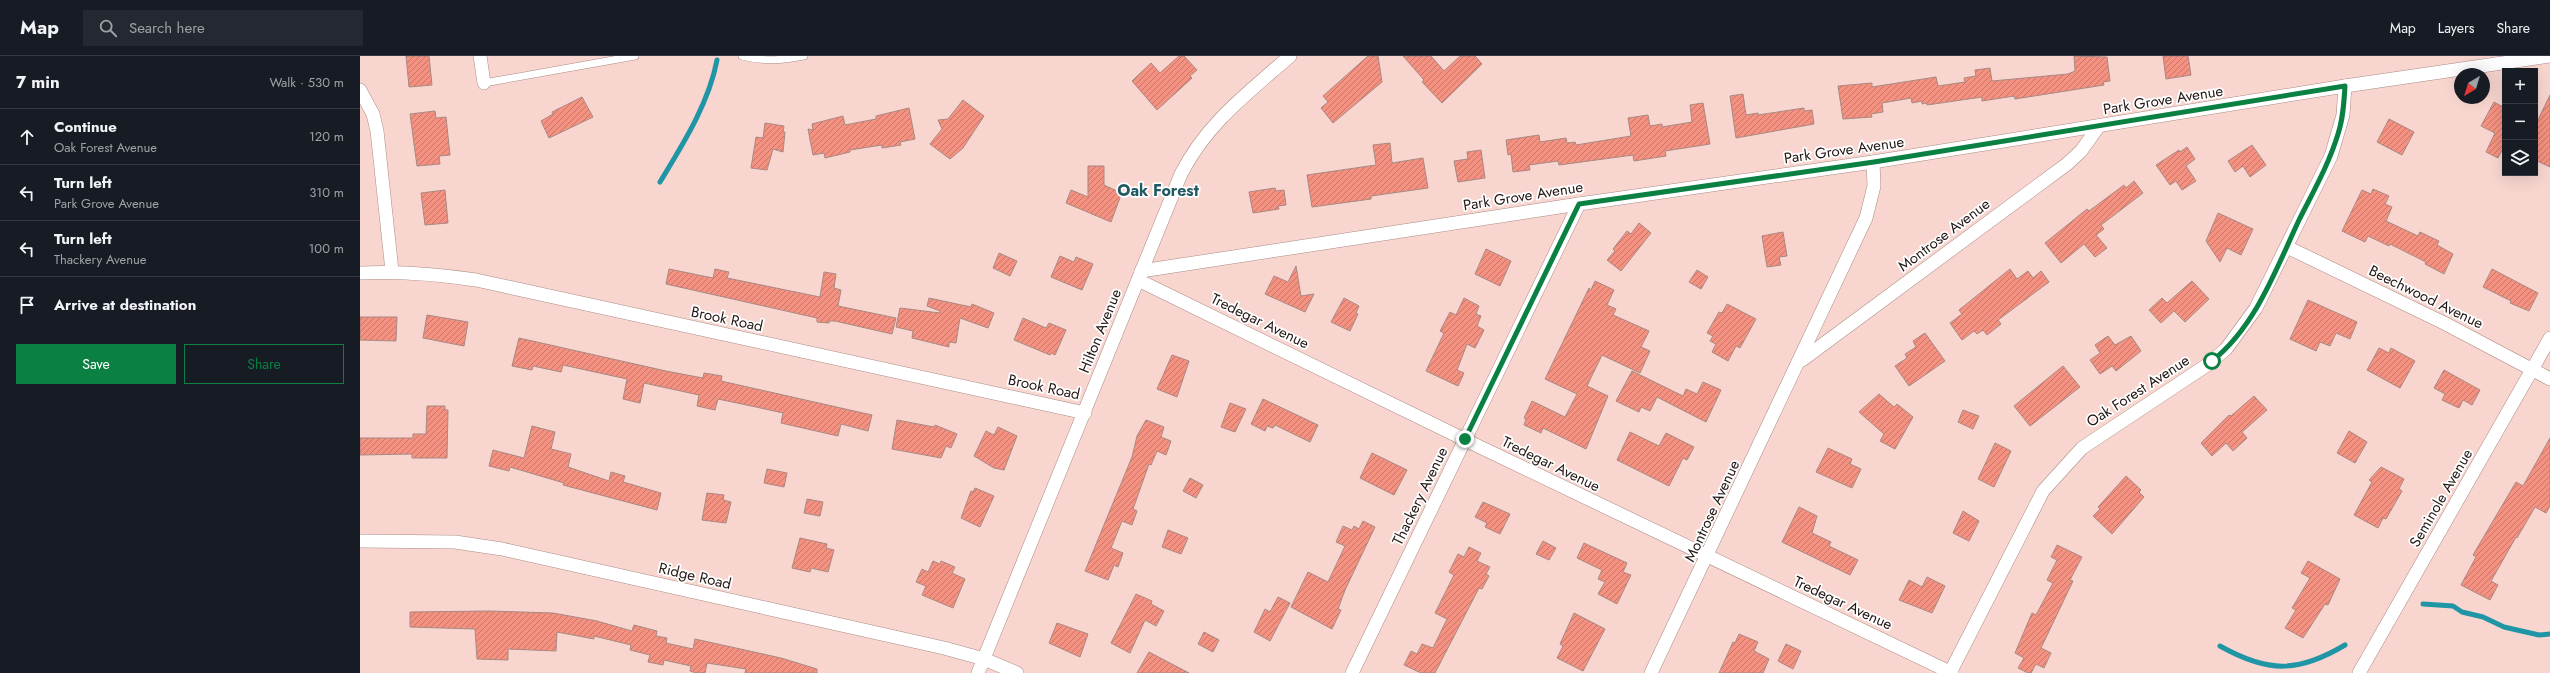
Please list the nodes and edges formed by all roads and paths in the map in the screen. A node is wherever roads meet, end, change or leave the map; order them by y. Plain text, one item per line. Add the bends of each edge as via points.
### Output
1 (480, 56) edge
2 (635, 56) edge
3 (742, 56) edge
4 (804, 56) edge
5 (1290, 56) edge
6 (2550, 56) edge
7 (484, 83) joint
8 (2345, 86) junction
9 (360, 90) edge
10 (2099, 126) junction
11 (1874, 162) junction
12 (1579, 204) junction
13 (2287, 246) junction
14 (392, 271) junction
15 (360, 274) edge
16 (1140, 275) junction
17 (2550, 338) edge
18 (1800, 361) junction
19 (2532, 369) junction
20 (2550, 379) edge
21 (1085, 413) junction
22 (1465, 439) junction
23 (360, 541) edge
24 (1708, 557) junction
25 (984, 659) junction
26 (978, 673) edge
27 (1017, 673) edge
28 (1352, 673) edge
29 (1652, 673) edge
30 (1951, 673) edge
31 (2359, 673) edge

1 - 7 street
2 - 7 lane
3 - 4 lane via 758,61 778,61
5 - 16 street, Hilton Avenue via 1208,130 1194,148
6 - 8 street, Park Grove Avenue
8 - 10 street, Park Grove Avenue
8 - 13 street, Oak Forest Avenue via 2343,115 2333,148
9 - 14 street via 373,114 377,131
10 - 11 street, Park Grove Avenue
10 - 18 street, Montrose Avenue via 2081,151 2067,164
11 - 12 street, Park Grove Avenue
11 - 18 street, Montrose Avenue via 1874,186 1866,218
12 - 16 street, Park Grove Avenue
12 - 22 street, Thackery Avenue
13 - 19 street, Beechwood Avenue
13 - 30 street, Oak Forest Avenue via 2256,308 2226,350 2082,448 2043,491
14 - 15 street, Brook Road
14 - 21 street, Brook Road via 430,273 476,280
16 - 21 street, Hilton Avenue
16 - 22 street, Tredegar Avenue
17 - 19 street, Seminole Avenue
18 - 24 street, Montrose Avenue
19 - 20 street, Beechwood Avenue
19 - 31 street, Seminole Avenue
21 - 25 street, Hilton Avenue
22 - 24 street, Tredegar Avenue
22 - 28 street, Thackery Avenue
23 - 25 street, Ridge Road via 455,542 502,549
24 - 29 street, Montrose Avenue
24 - 30 street, Tredegar Avenue
25 - 26 street, Hilton Avenue
25 - 27 street, Ridge Road

